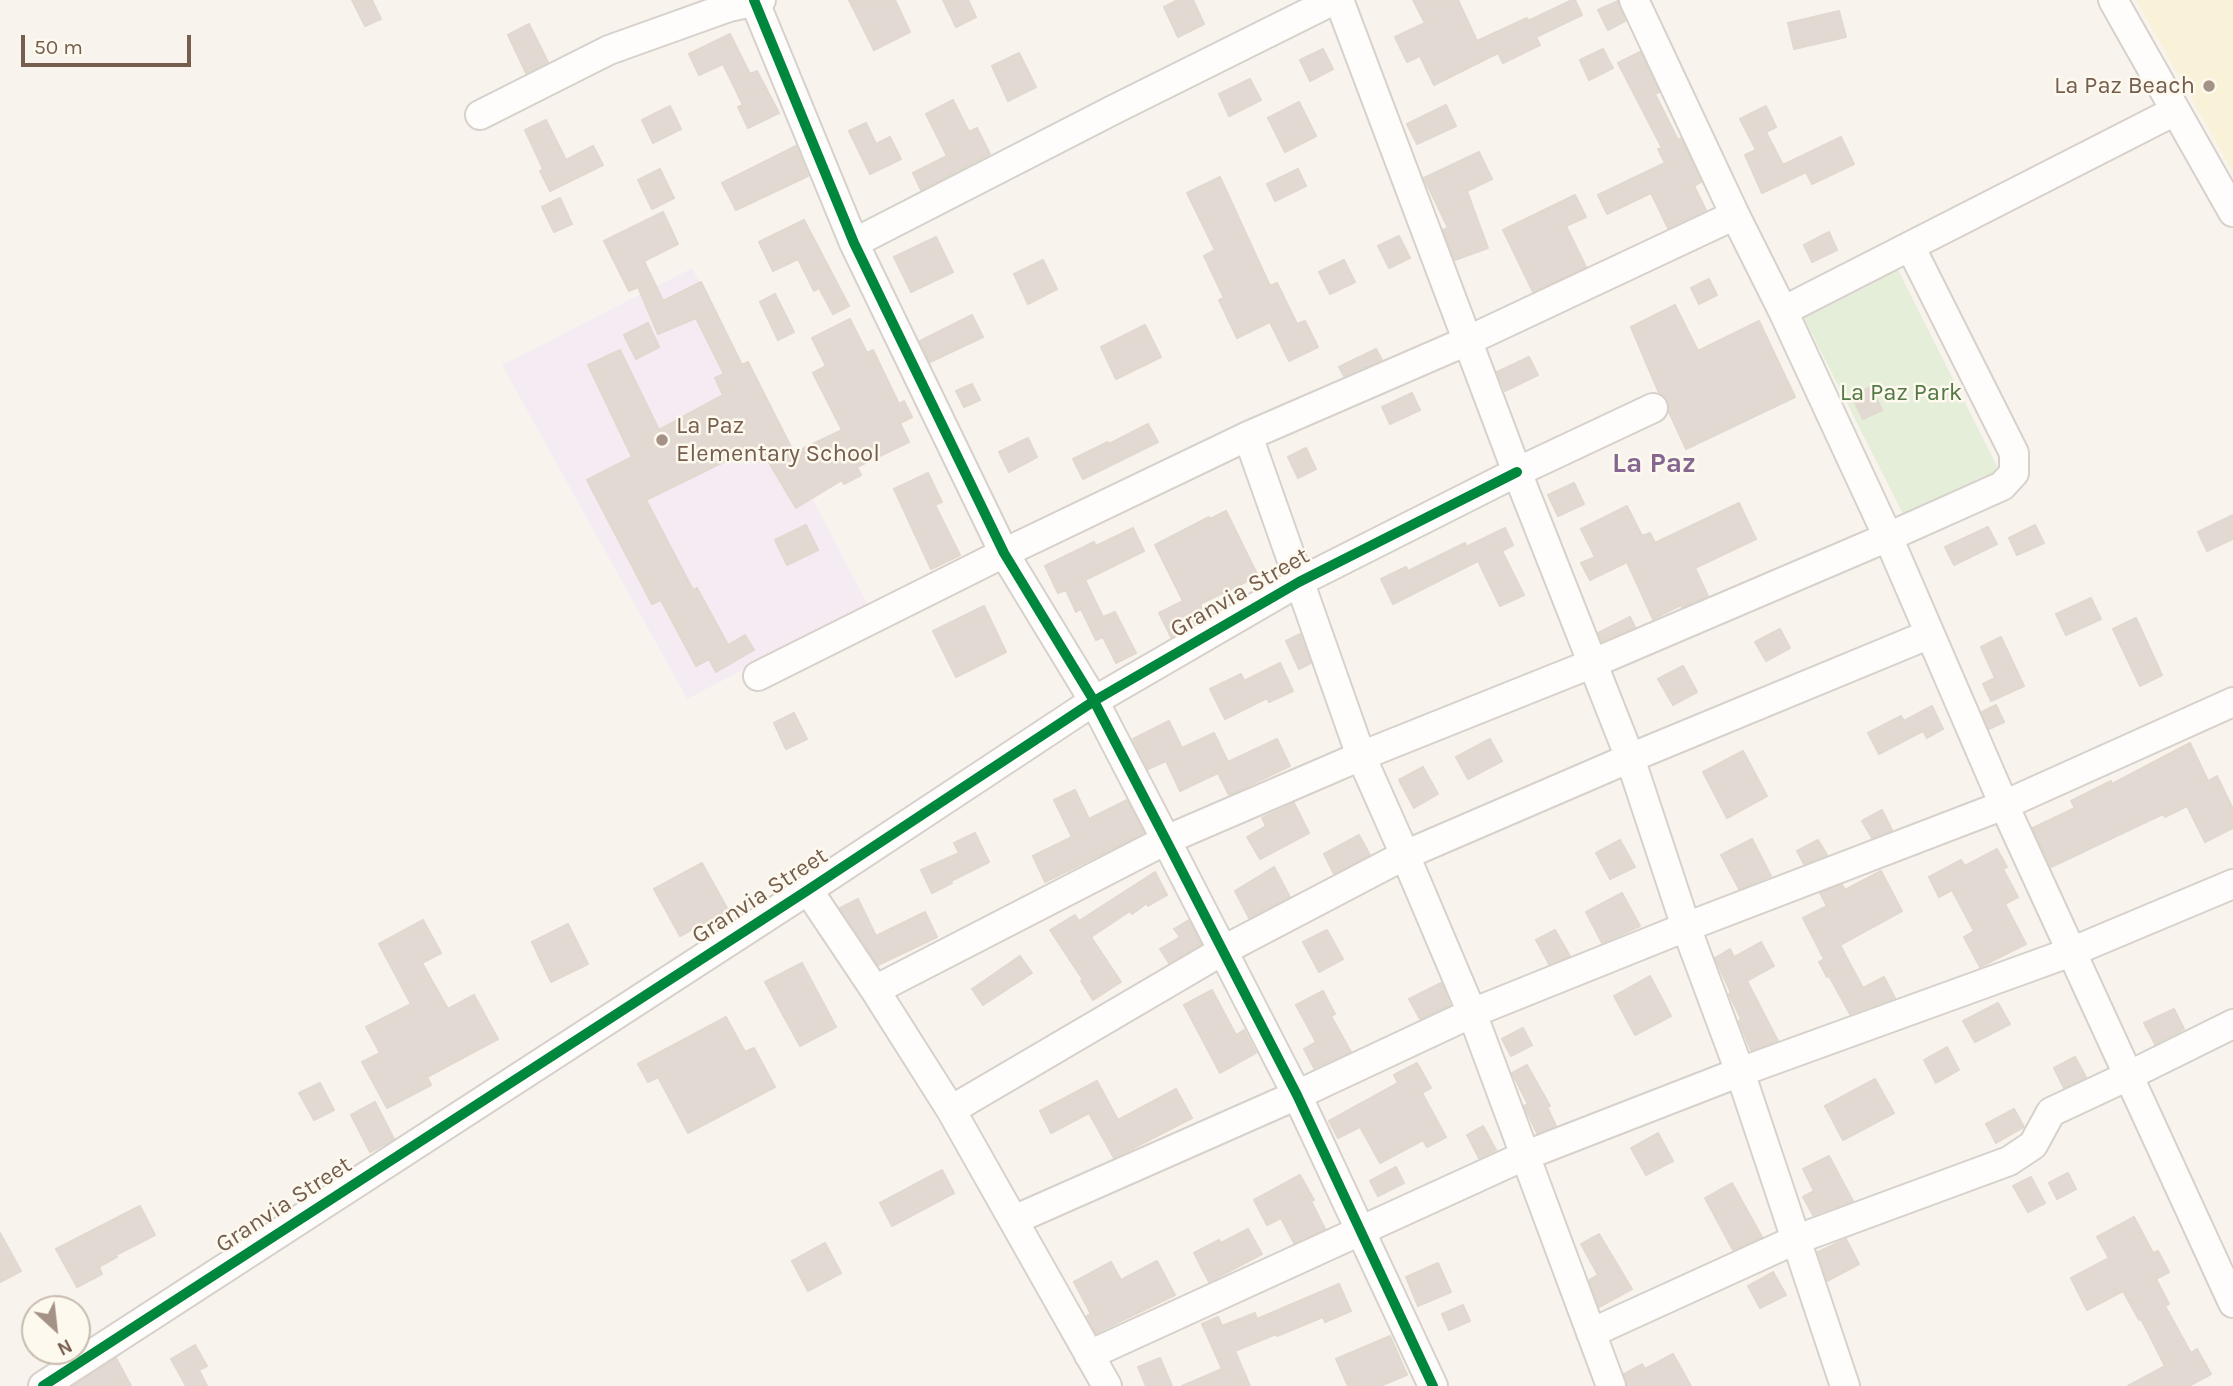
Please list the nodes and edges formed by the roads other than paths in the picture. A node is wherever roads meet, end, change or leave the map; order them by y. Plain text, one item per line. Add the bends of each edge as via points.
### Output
1 (1334, 0) edge
2 (1339, 0) edge
3 (1634, 0) edge
4 (2113, 0) edge
5 (756, 1) edge
6 (2175, 111) junction
7 (480, 115) dead end
8 (2233, 212) edge
9 (1735, 215) junction
10 (854, 243) junction
11 (1910, 246) junction
12 (1783, 311) junction
13 (1467, 341) junction
14 (1653, 408) dead end
15 (1248, 436) junction
16 (1517, 472) junction
17 (1888, 537) junction
18 (1004, 553) junction
19 (1299, 582) junction
20 (1930, 634) junction
21 (1591, 664) junction
22 (758, 676) dead end
23 (1094, 701) junction
24 (2233, 702) edge
25 (1361, 756) junction
26 (1630, 758) junction
27 (2004, 806) junction
28 (1166, 840) junction
29 (1405, 855) junction
30 (2233, 884) edge
31 (808, 890) junction
32 (1686, 928) junction
33 (1222, 951) junction
34 (2071, 952) junction
35 (875, 990) junction
36 (1472, 1013) junction
37 (2233, 1024) edge
38 (1740, 1072) junction
39 (2128, 1076) junction
40 (1297, 1095) junction
41 (951, 1110) junction
42 (1524, 1156) junction
43 (1014, 1220) junction
44 (1359, 1231) junction
45 (1795, 1240) junction
46 (2233, 1303) edge
47 (1591, 1333) junction
48 (1089, 1355) junction
49 (43, 1386) edge
50 (1107, 1386) edge
51 (1433, 1386) edge
52 (1611, 1386) edge
53 (1845, 1386) edge

1 - 10 street
2 - 13 street
3 - 9 street
4 - 6 street
5 - 7 street via 609,50
5 - 10 street
6 - 8 street
6 - 11 street
9 - 12 street
9 - 13 street
10 - 18 street
11 - 12 street
11 - 17 street via 2007,437 2014,453 2014,473 2002,486
12 - 17 street
13 - 15 street
13 - 16 street
14 - 16 street, Granvia Street
15 - 18 street
15 - 19 street
16 - 19 street, Granvia Street
16 - 21 street
17 - 20 street
17 - 21 street
18 - 22 street
18 - 23 street
19 - 23 street, Granvia Street
19 - 25 street
20 - 26 street
20 - 27 street
21 - 25 street
21 - 26 street
23 - 28 street
23 - 31 street, Granvia Street
24 - 27 street
25 - 28 street
25 - 29 street
26 - 29 street
26 - 32 street
27 - 32 street
27 - 34 street
28 - 33 street
28 - 35 street
29 - 33 street
29 - 36 street
30 - 34 street
31 - 35 street
31 - 49 street, Granvia Street
32 - 36 street
32 - 38 street
33 - 40 street
33 - 41 street
34 - 38 street
34 - 39 street
35 - 41 street
36 - 40 street
36 - 42 street
37 - 39 street
38 - 42 street
38 - 45 street
39 - 45 street via 2050,1112 2033,1146 2009,1161
39 - 46 street
40 - 43 street
40 - 44 street
41 - 43 street
42 - 44 street
42 - 47 street
43 - 48 street
44 - 48 street
44 - 51 street
45 - 47 street
45 - 53 street
47 - 52 street
48 - 50 street

